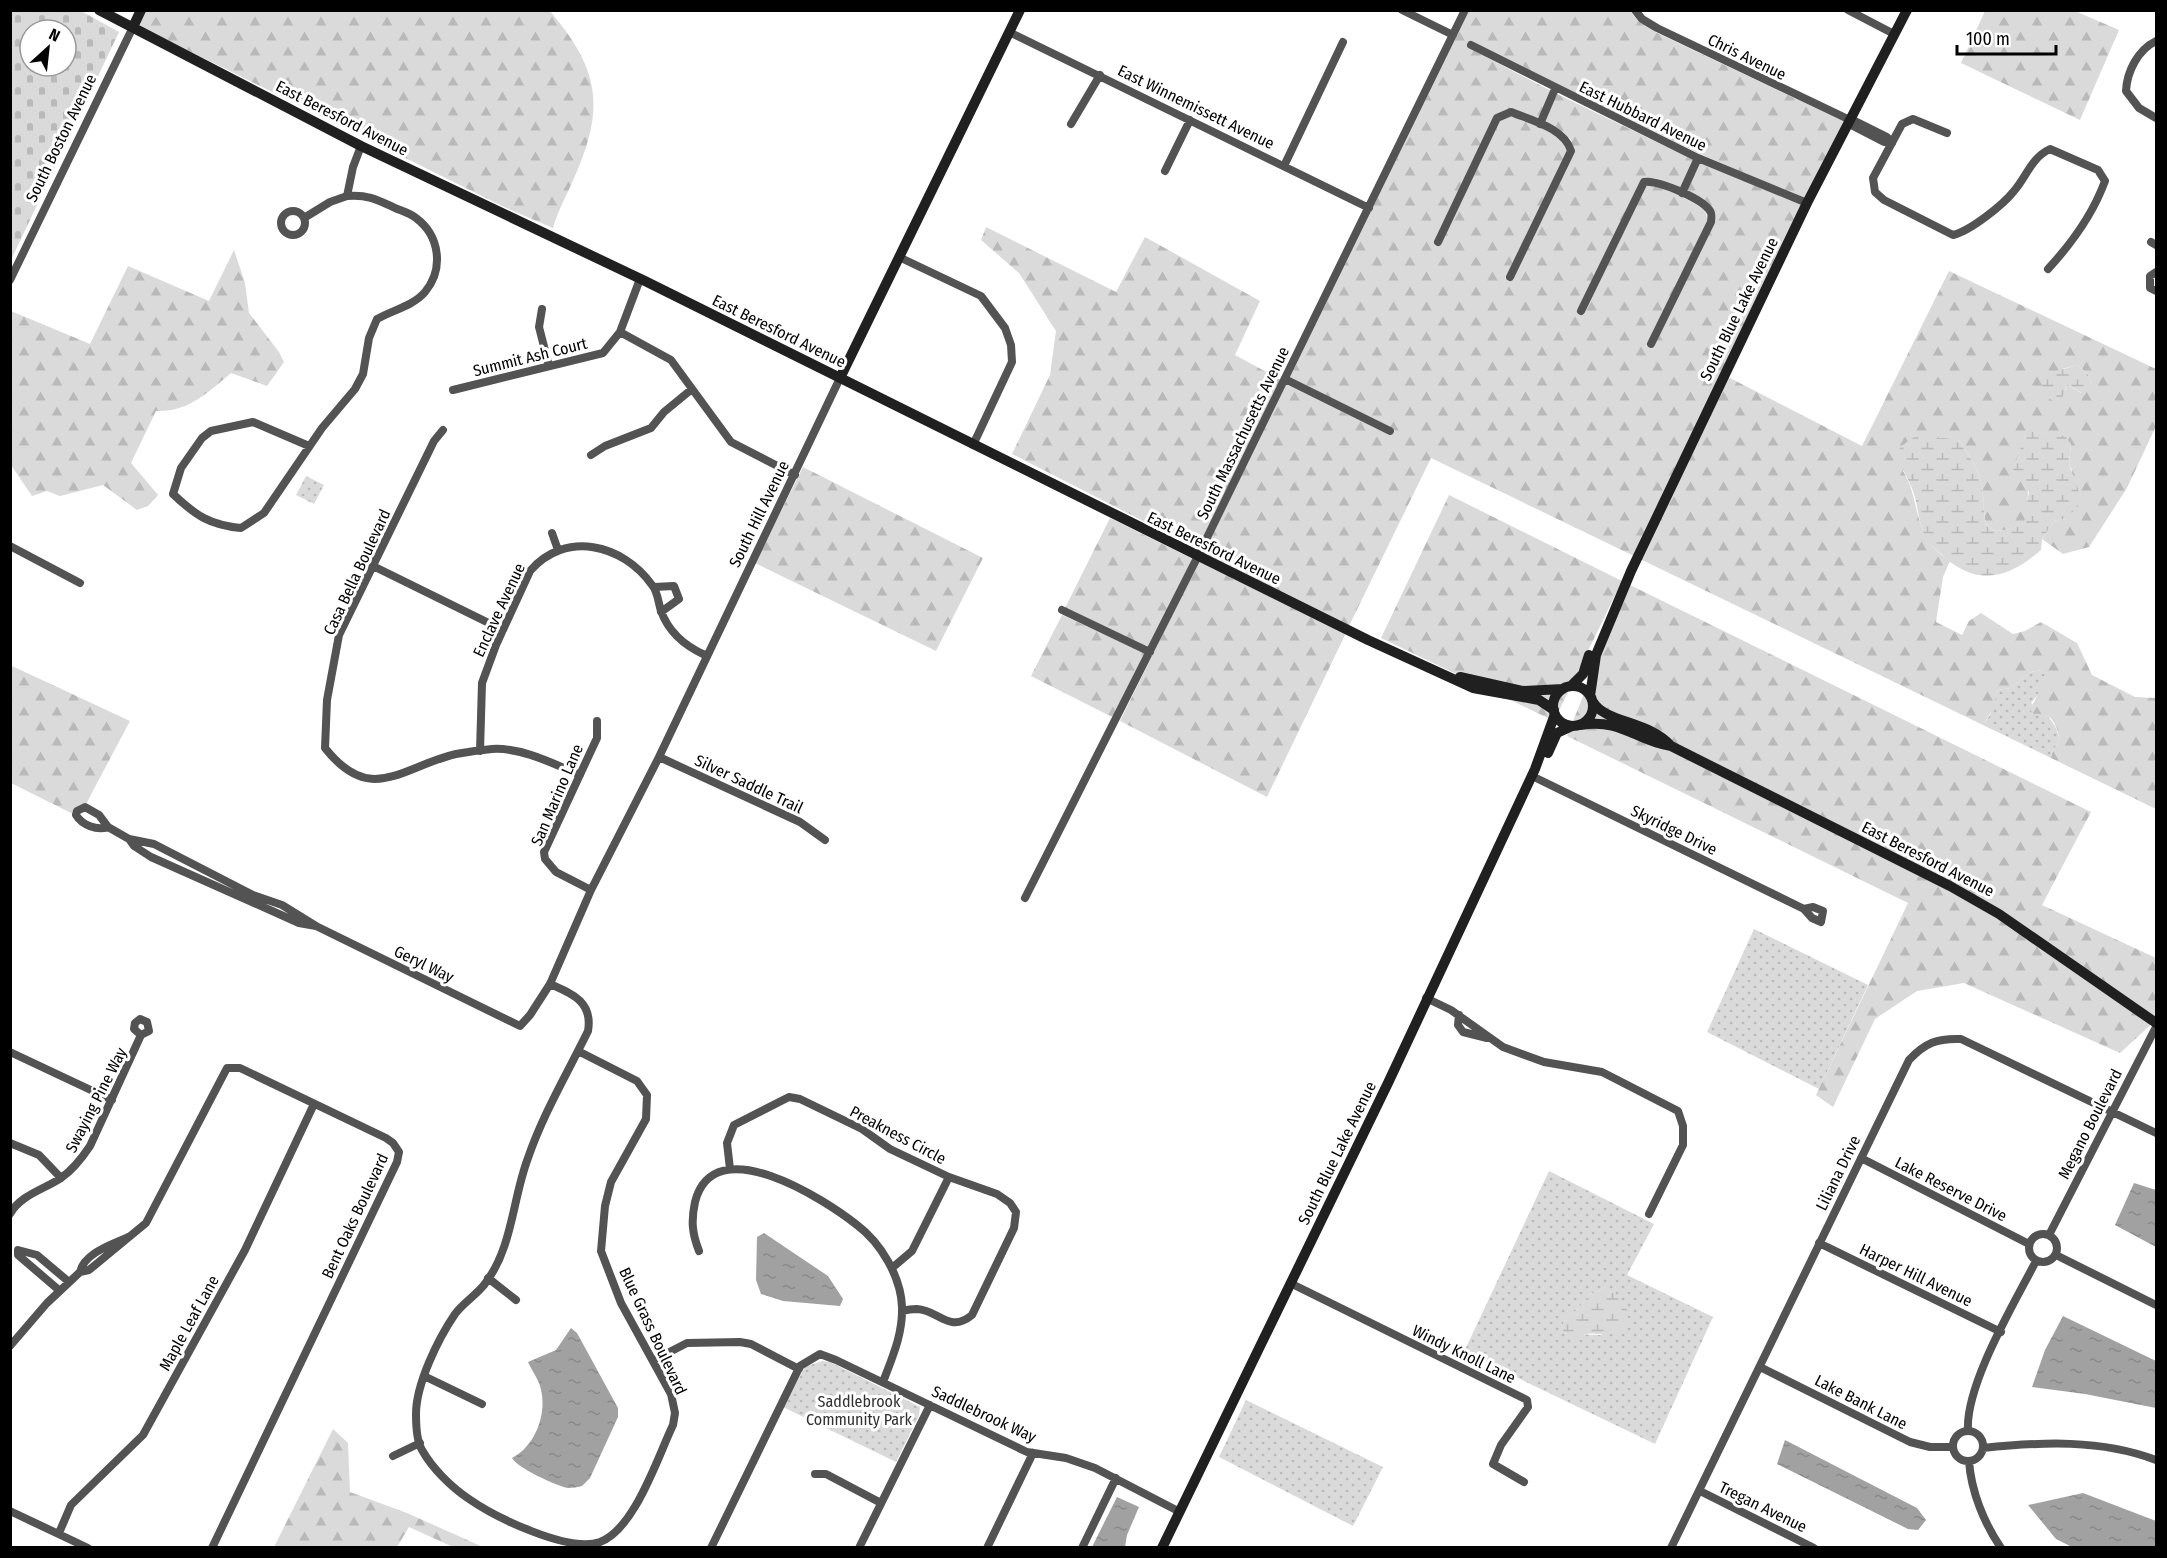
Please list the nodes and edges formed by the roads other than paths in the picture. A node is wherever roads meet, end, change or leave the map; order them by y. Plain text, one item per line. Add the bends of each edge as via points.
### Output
1 (99, 10) edge
2 (141, 10) edge
3 (1020, 10) edge
4 (1402, 10) edge
5 (1465, 10) edge
6 (1635, 10) edge
7 (1848, 10) edge
8 (1907, 10) edge
9 (133, 27) junction
10 (1009, 32) junction
11 (1453, 34) junction
12 (1894, 34) junction
13 (2157, 41) edge
14 (1343, 42) dead end
15 (1471, 45) dead end
16 (1100, 75) junction
17 (1556, 89) junction
18 (2157, 118) edge
19 (1190, 120) junction
20 (1851, 121) junction
21 (1071, 124) dead end
22 (1540, 124) junction
23 (1947, 133) dead end
24 (1891, 142) junction
25 (361, 146) junction
26 (1698, 158) junction
27 (1284, 166) junction
28 (1165, 171) dead end
29 (1682, 193) junction
30 (347, 196) junction
31 (1807, 203) junction
32 (1369, 208) junction
33 (304, 218) dead end
34 (1438, 242) dead end
35 (901, 258) junction
36 (2048, 269) dead end
37 (2157, 272) edge
38 (1510, 277) dead end
39 (640, 279) junction
40 (10, 280) edge
41 (2157, 291) edge
42 (542, 309) dead end
43 (1581, 311) dead end
44 (620, 332) junction
45 (1651, 344) dead end
46 (549, 366) junction
47 (840, 378) junction
48 (1285, 379) junction
49 (692, 389) junction
50 (453, 390) dead end
51 (443, 430) dead end
52 (1390, 431) dead end
53 (973, 444) junction
54 (309, 447) junction
55 (591, 455) dead end
56 (795, 475) junction
57 (552, 533) dead end
58 (10, 546) edge
59 (558, 550) junction
60 (1197, 556) junction
61 (373, 566) junction
62 (80, 583) dead end
63 (654, 587) junction
64 (1062, 610) dead end
65 (661, 612) junction
66 (1606, 625) junction
67 (503, 630) junction
68 (1150, 651) junction
69 (705, 655) junction
70 (1448, 676) junction
71 (1568, 687) junction
72 (1592, 699) junction
73 (1554, 712) junction
74 (597, 722) dead end
75 (1577, 725) junction
76 (1671, 746) junction
77 (480, 751) junction
78 (659, 757) junction
79 (1534, 772) junction
80 (580, 775) junction
81 (108, 827) dead end
82 (129, 838) junction
83 (825, 840) dead end
84 (178, 855) junction
85 (173, 866) junction
86 (591, 890) junction
87 (1025, 898) dead end
88 (255, 899) junction
89 (1804, 909) dead end
90 (550, 984) junction
91 (1426, 998) junction
92 (1459, 1016) junction
93 (2157, 1025) edge
94 (520, 1026) joint
95 (141, 1035) dead end
96 (1487, 1038) junction
97 (578, 1051) junction
98 (10, 1052) edge
99 (112, 1100) junction
100 (314, 1104) junction
101 (2111, 1111) junction
102 (2157, 1133) edge
103 (10, 1143) edge
104 (1861, 1158) junction
105 (730, 1169) junction
106 (949, 1177) junction
107 (60, 1178) junction
108 (10, 1214) edge
109 (1649, 1214) dead end
110 (2049, 1235) junction
111 (1819, 1243) junction
112 (2029, 1244) junction
113 (14, 1248) edge
114 (699, 1251) dead end
115 (2056, 1255) junction
116 (2036, 1261) junction
117 (892, 1268) junction
118 (488, 1278) junction
119 (69, 1282) junction
120 (1290, 1283) junction
121 (60, 1291) junction
122 (516, 1300) dead end
123 (2157, 1305) edge
124 (902, 1311) junction
125 (2001, 1332) junction
126 (10, 1346) edge
127 (654, 1360) junction
128 (1760, 1367) junction
129 (799, 1369) junction
130 (424, 1376) junction
131 (883, 1382) junction
132 (482, 1404) dead end
133 (930, 1405) junction
134 (1968, 1431) junction
135 (420, 1443) junction
136 (1953, 1447) junction
137 (1983, 1448) junction
138 (1033, 1453) junction
139 (393, 1456) dead end
140 (2157, 1460) edge
141 (1969, 1461) junction
142 (815, 1474) dead end
143 (1116, 1478) junction
144 (1524, 1482) dead end
145 (1700, 1491) junction
146 (881, 1503) junction
147 (10, 1511) edge
148 (1180, 1512) junction
149 (58, 1533) junction
150 (600, 1545) edge
151 (2000, 1547) edge
152 (87, 1548) edge
153 (212, 1548) edge
154 (711, 1548) edge
155 (859, 1548) edge
156 (987, 1548) edge
157 (1082, 1548) edge
158 (1162, 1548) edge
159 (1671, 1548) edge
160 (1814, 1548) edge

1 - 9 street, East Beresford Avenue
2 - 9 street, South Boston Avenue
3 - 10 street, South Hill Avenue
4 - 11 street
5 - 11 street, South Massachusetts Avenue
6 - 20 street, Chris Avenue via 1657,28
7 - 12 street
8 - 12 street, South Blue Lake Avenue
9 - 25 street, East Beresford Avenue
9 - 40 street, South Boston Avenue
10 - 16 street, East Winnemissett Avenue
10 - 35 street, South Hill Avenue
11 - 32 street, South Massachusetts Avenue
12 - 20 street, South Blue Lake Avenue
13 - 18 street via 2143,50 2126,91 2139,108
14 - 27 street
15 - 17 street, East Hubbard Avenue
16 - 19 street, East Winnemissett Avenue
16 - 21 street
17 - 22 street
17 - 26 street, East Hubbard Avenue
19 - 27 street, East Winnemissett Avenue
19 - 28 street
20 - 24 street, Chris Avenue via 1887,136
20 - 31 street, South Blue Lake Avenue
22 - 34 street via 1511,112 1497,118
22 - 38 street via 1562,136 1571,151
23 - 24 street via 1913,119 1902,124
24 - 36 street via 1873,178 1875,192 1953,235 1964,232 2014,192 2038,155 2050,149 2098,170 2105,181 2100,194 2065,250
25 - 30 street
25 - 39 street, East Beresford Avenue
26 - 29 street
26 - 31 street, East Hubbard Avenue
27 - 32 street, East Winnemissett Avenue
29 - 43 street via 1659,182 1644,182
29 - 45 street via 1707,207 1712,213 1711,222
30 - 33 street
30 - 54 street via 374,197 418,219 436,244 437,263 426,290 415,302 377,319 369,338 363,374
31 - 66 street, South Blue Lake Avenue
32 - 48 street, South Massachusetts Avenue
35 - 47 street, South Hill Avenue
35 - 53 street via 981,296 1005,328 1012,362
37 - 41 street via 2148,282
39 - 44 street, Summit Ash Court
39 - 47 street, East Beresford Avenue
42 - 46 street via 539,327
44 - 46 street, Summit Ash Court via 603,353
44 - 49 street via 671,360
46 - 50 street, Summit Ash Court
47 - 53 street, East Beresford Avenue
47 - 56 street, South Hill Avenue
48 - 52 street
48 - 60 street, South Massachusetts Avenue
49 - 55 street via 651,428
49 - 56 street via 731,442
51 - 61 street, Casa Bella Boulevard
53 - 60 street, East Beresford Avenue
54 - 54 street via 264,513 242,528 218,526 191,512 174,494 181,468 211,431 253,422
56 - 69 street, South Hill Avenue
57 - 59 street
58 - 62 street
59 - 63 street, Enclave Avenue via 576,544 602,547 642,572
59 - 67 street, Enclave Avenue via 530,571
60 - 68 street, South Massachusetts Avenue
60 - 70 street, East Beresford Avenue
61 - 67 street
61 - 77 street, Casa Bella Boulevard via 339,635 327,700 326,748 357,776 376,781 455,754
63 - 65 street, Enclave Avenue
63 - 65 street via 674,586 679,594 680,599
64 - 68 street
65 - 69 street, Enclave Avenue via 676,637
66 - 71 street, South Blue Lake Avenue via 1601,627 1583,674
66 - 72 street, South Blue Lake Avenue via 1592,668
67 - 77 street, Enclave Avenue via 482,683
68 - 87 street, South Massachusetts Avenue
69 - 78 street, South Hill Avenue
70 - 71 street, East Beresford Avenue via 1522,691
70 - 73 street, East Beresford Avenue via 1473,688 1539,700
71 - 72 street via 1582,688
71 - 73 street via 1556,697
72 - 75 street via 1589,718
72 - 76 street, East Beresford Avenue via 1604,714 1650,730
73 - 75 street via 1563,723
73 - 79 street, South Blue Lake Avenue
74 - 80 street, San Marino Lane via 597,738
75 - 76 street, East Beresford Avenue via 1622,726
75 - 79 street, South Blue Lake Avenue via 1557,734 1544,762
76 - 93 street, East Beresford Avenue via 1999,914
77 - 80 street, Casa Bella Boulevard via 495,749 536,757
78 - 83 street, Silver Saddle Trail via 800,822
78 - 86 street, South Hill Avenue
79 - 89 street, Skyridge Drive
79 - 91 street, South Blue Lake Avenue
80 - 86 street, San Marino Lane via 544,852 556,872
81 - 82 street, Geryl Way
82 - 84 street, Geryl Way
82 - 85 street, Geryl Way via 134,846
84 - 85 street
84 - 88 street, Geryl Way
85 - 88 street, Geryl Way
86 - 90 street, South Hill Avenue
88 - 94 street, Geryl Way
90 - 94 street, South Hill Avenue
90 - 97 street, Blue Grass Boulevard via 582,1000 589,1012 588,1031
91 - 92 street
91 - 120 street, South Blue Lake Avenue
92 - 96 street
92 - 96 street via 1462,1032
93 - 101 street, Megano Boulevard
95 - 99 street, Swaying Pine Way
96 - 109 street via 1544,1062 1602,1072 1678,1111 1683,1145
97 - 118 street, Blue Grass Boulevard via 528,1155 511,1225
97 - 127 street, Blue Grass Boulevard via 637,1081 646,1095 646,1119 611,1182 601,1251 621,1303
98 - 99 street
99 - 107 street, Swaying Pine Way via 79,1162
100 - 119 street, Bent Oaks Boulevard via 240,1068 227,1068 146,1223 83,1263
100 - 149 street, Maple Leaf Lane via 245,1250 144,1435 71,1505
100 - 153 street, Bent Oaks Boulevard via 393,1143 399,1152 397,1162
101 - 102 street, Liliana Drive
101 - 104 street, Liliana Drive via 1971,1043 1961,1039 1935,1040 1909,1060
101 - 110 street, Megano Boulevard
103 - 107 street via 39,1155
104 - 111 street, Liliana Drive
104 - 112 street, Lake Reserve Drive
105 - 106 street, Preakness Circle via 727,1143 734,1125 789,1097 862,1129 890,1149
105 - 114 street via 707,1181 697,1196 691,1221
105 - 117 street via 770,1174 790,1182 858,1225
106 - 117 street via 912,1251
106 - 124 street, Preakness Circle via 997,1194 1010,1203 1016,1212 1014,1228 972,1315 963,1322 952,1323 918,1309
107 - 108 street, Swaying Pine Way via 34,1192
110 - 112 street via 2039,1234
110 - 115 street via 2057,1244
111 - 125 street, Harper Hill Avenue
111 - 128 street, Liliana Drive
112 - 116 street via 2029,1253
113 - 119 street via 37,1255
113 - 121 street
115 - 116 street via 2046,1262
115 - 123 street
116 - 125 street
117 - 124 street
118 - 122 street
118 - 130 street, Blue Grass Boulevard via 456,1312
119 - 121 street, Bent Oaks Boulevard
120 - 144 street, Windy Knoll Lane via 1527,1400 1528,1407 1501,1445 1493,1464
120 - 148 street, South Blue Lake Avenue
121 - 126 street, Bent Oaks Boulevard
124 - 131 street via 896,1348
125 - 134 street via 1982,1368 1967,1416
127 - 129 street via 687,1343 740,1342
127 - 150 street, Blue Grass Boulevard via 671,1394 673,1425 635,1507
128 - 136 street, Lake Bank Lane via 1910,1443 1930,1448
128 - 145 street, Liliana Drive
129 - 131 street, Saddlebrook Way via 820,1354
129 - 154 street
130 - 132 street
130 - 135 street, Blue Grass Boulevard via 416,1414
131 - 133 street, Saddlebrook Way
133 - 138 street, Saddlebrook Way
133 - 146 street
134 - 136 street via 1959,1434
134 - 137 street via 1978,1434
135 - 139 street
135 - 150 street, Blue Grass Boulevard via 420,1449 447,1482 484,1509 542,1534 568,1542
136 - 141 street via 1960,1459
137 - 140 street via 2039,1443 2090,1445
137 - 141 street via 1979,1457
138 - 143 street, Saddlebrook Way via 1066,1458
138 - 156 street
141 - 151 street via 1977,1498
142 - 146 street via 826,1474
143 - 148 street, Saddlebrook Way
143 - 157 street
145 - 159 street, Liliana Drive
145 - 160 street, Tregan Avenue
146 - 155 street
147 - 149 street
148 - 158 street, South Blue Lake Avenue
149 - 152 street

